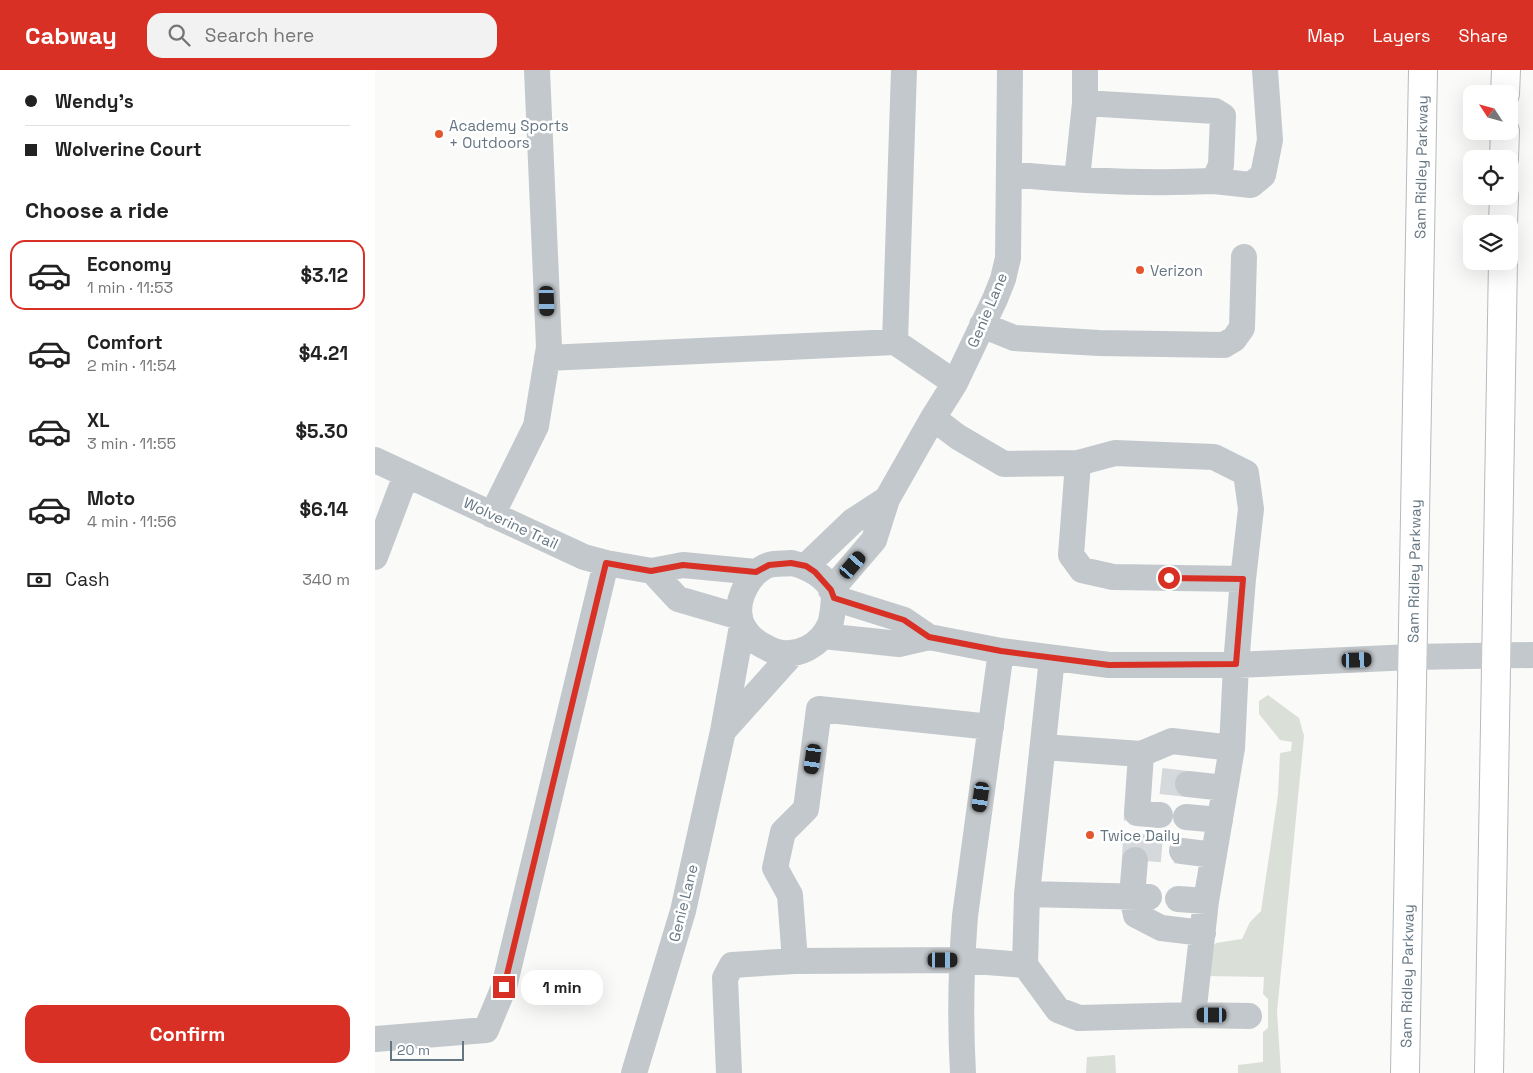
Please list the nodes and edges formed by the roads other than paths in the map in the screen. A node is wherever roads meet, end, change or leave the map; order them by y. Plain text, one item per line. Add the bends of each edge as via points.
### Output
1 (537, 70) edge
2 (904, 70) edge
3 (1010, 70) edge
4 (1085, 70) edge
5 (1257, 70) edge
6 (1265, 70) edge
7 (1423, 70) edge
8 (1506, 70) edge
9 (1505, 85) edge
10 (1085, 103) junction
11 (1009, 174) junction
12 (1263, 175) junction
13 (1077, 180) junction
14 (1214, 180) junction
15 (1244, 257) dead end
16 (1503, 270) edge
17 (983, 325) junction
18 (895, 342) junction
19 (547, 358) junction
20 (955, 384) junction
21 (933, 418) junction
22 (375, 460) edge
23 (1078, 463) junction
24 (406, 475) junction
25 (887, 499) junction
26 (492, 515) junction
27 (375, 557) edge
28 (606, 563) junction
29 (806, 566) junction
30 (651, 571) junction
31 (756, 572) junction
32 (1243, 579) junction
33 (832, 594) junction
34 (741, 622) junction
35 (823, 636) junction
36 (929, 637) junction
37 (1001, 651) junction
38 (791, 654) junction
39 (1533, 654) edge
40 (1496, 655) junction
41 (1412, 657) junction
42 (1052, 658) junction
43 (1236, 664) junction
44 (991, 727) junction
45 (723, 731) junction
46 (1043, 747) junction
47 (1232, 748) junction
48 (1148, 771) junction
49 (1188, 784) tunnel mouth
50 (1225, 788) junction
51 (1160, 814) dead end
52 (1186, 817) dead end
53 (1220, 820) junction
54 (1182, 851) tunnel mouth
55 (1214, 855) junction
56 (1135, 860) tunnel mouth
57 (1027, 894) junction
58 (1142, 896) junction
59 (1178, 899) dead end
60 (1206, 901) junction
61 (1203, 933) junction
62 (962, 960) junction
63 (795, 962) junction
64 (1025, 965) junction
65 (1193, 1015) junction
66 (1249, 1016) dead end
67 (375, 1039) edge
68 (634, 1073) edge
69 (729, 1073) edge
70 (963, 1073) edge
71 (1405, 1073) edge
72 (1489, 1073) edge

1 - 19 street
2 - 18 street
3 - 11 street, Genie Lane
4 - 10 street
5 - 12 street via 1253,83 1257,150
6 - 12 street via 1270,140
7 - 41 main road, Sam Ridley Parkway
8 - 9 main road
10 - 13 street
10 - 14 street via 1215,111 1223,116 1221,165
11 - 13 street
11 - 17 street, Genie Lane via 1008,258 1003,279
12 - 14 street via 1251,185
13 - 14 street via 1162,183
15 - 17 street via 1242,328 1234,339 1224,345 1014,338
16 - 40 main road
17 - 20 street, Genie Lane
18 - 19 street
18 - 20 street
19 - 26 street via 536,426
20 - 21 street, Genie Lane
21 - 23 street via 1004,464
21 - 25 street, Genie Lane
22 - 24 street, Wolverine Trail
23 - 32 street via 1071,555 1082,570 1113,577
23 - 32 street via 1115,453 1214,457 1246,473 1251,509
24 - 26 street, Wolverine Trail
24 - 27 street
25 - 29 street, Genie Lane via 853,522
25 - 33 street, Genie Lane via 874,540
26 - 28 street, Wolverine Trail via 584,557
28 - 30 street, Wolverine Trail
28 - 67 street via 504,987 486,1030
29 - 31 street via 791,563 769,565
29 - 33 street via 815,572
30 - 31 street, Wolverine Trail via 683,565
30 - 34 street via 678,599
31 - 34 street via 743,591
32 - 43 street
33 - 35 street via 831,622
33 - 36 street via 904,620
34 - 38 street via 755,641 766,648
34 - 45 street, Genie Lane
35 - 36 street via 899,644
35 - 38 street via 814,645
36 - 37 street
37 - 42 street
37 - 44 street
38 - 45 street, Genie Lane
39 - 40 street
40 - 41 street
40 - 72 main road
41 - 43 street
41 - 71 main road, Sam Ridley Parkway
42 - 43 street via 1109,665
42 - 46 street
43 - 47 street
44 - 62 street
44 - 63 street via 819,709 806,809 783,832 775,868 790,895
45 - 68 street, Genie Lane via 683,911
46 - 48 street
46 - 57 street
47 - 48 street via 1172,741
47 - 50 street
48 - 51 street via 1137,813
49 - 50 street
50 - 53 street
52 - 53 street
53 - 55 street
54 - 55 street
55 - 60 street
56 - 58 street
57 - 58 street
57 - 64 street
58 - 61 street via 1136,915 1161,928
59 - 60 street
60 - 61 street
61 - 65 street
62 - 63 street
62 - 64 street
62 - 70 street
63 - 69 street via 732,965 725,978
64 - 65 street via 1058,1010 1079,1018
65 - 66 street

